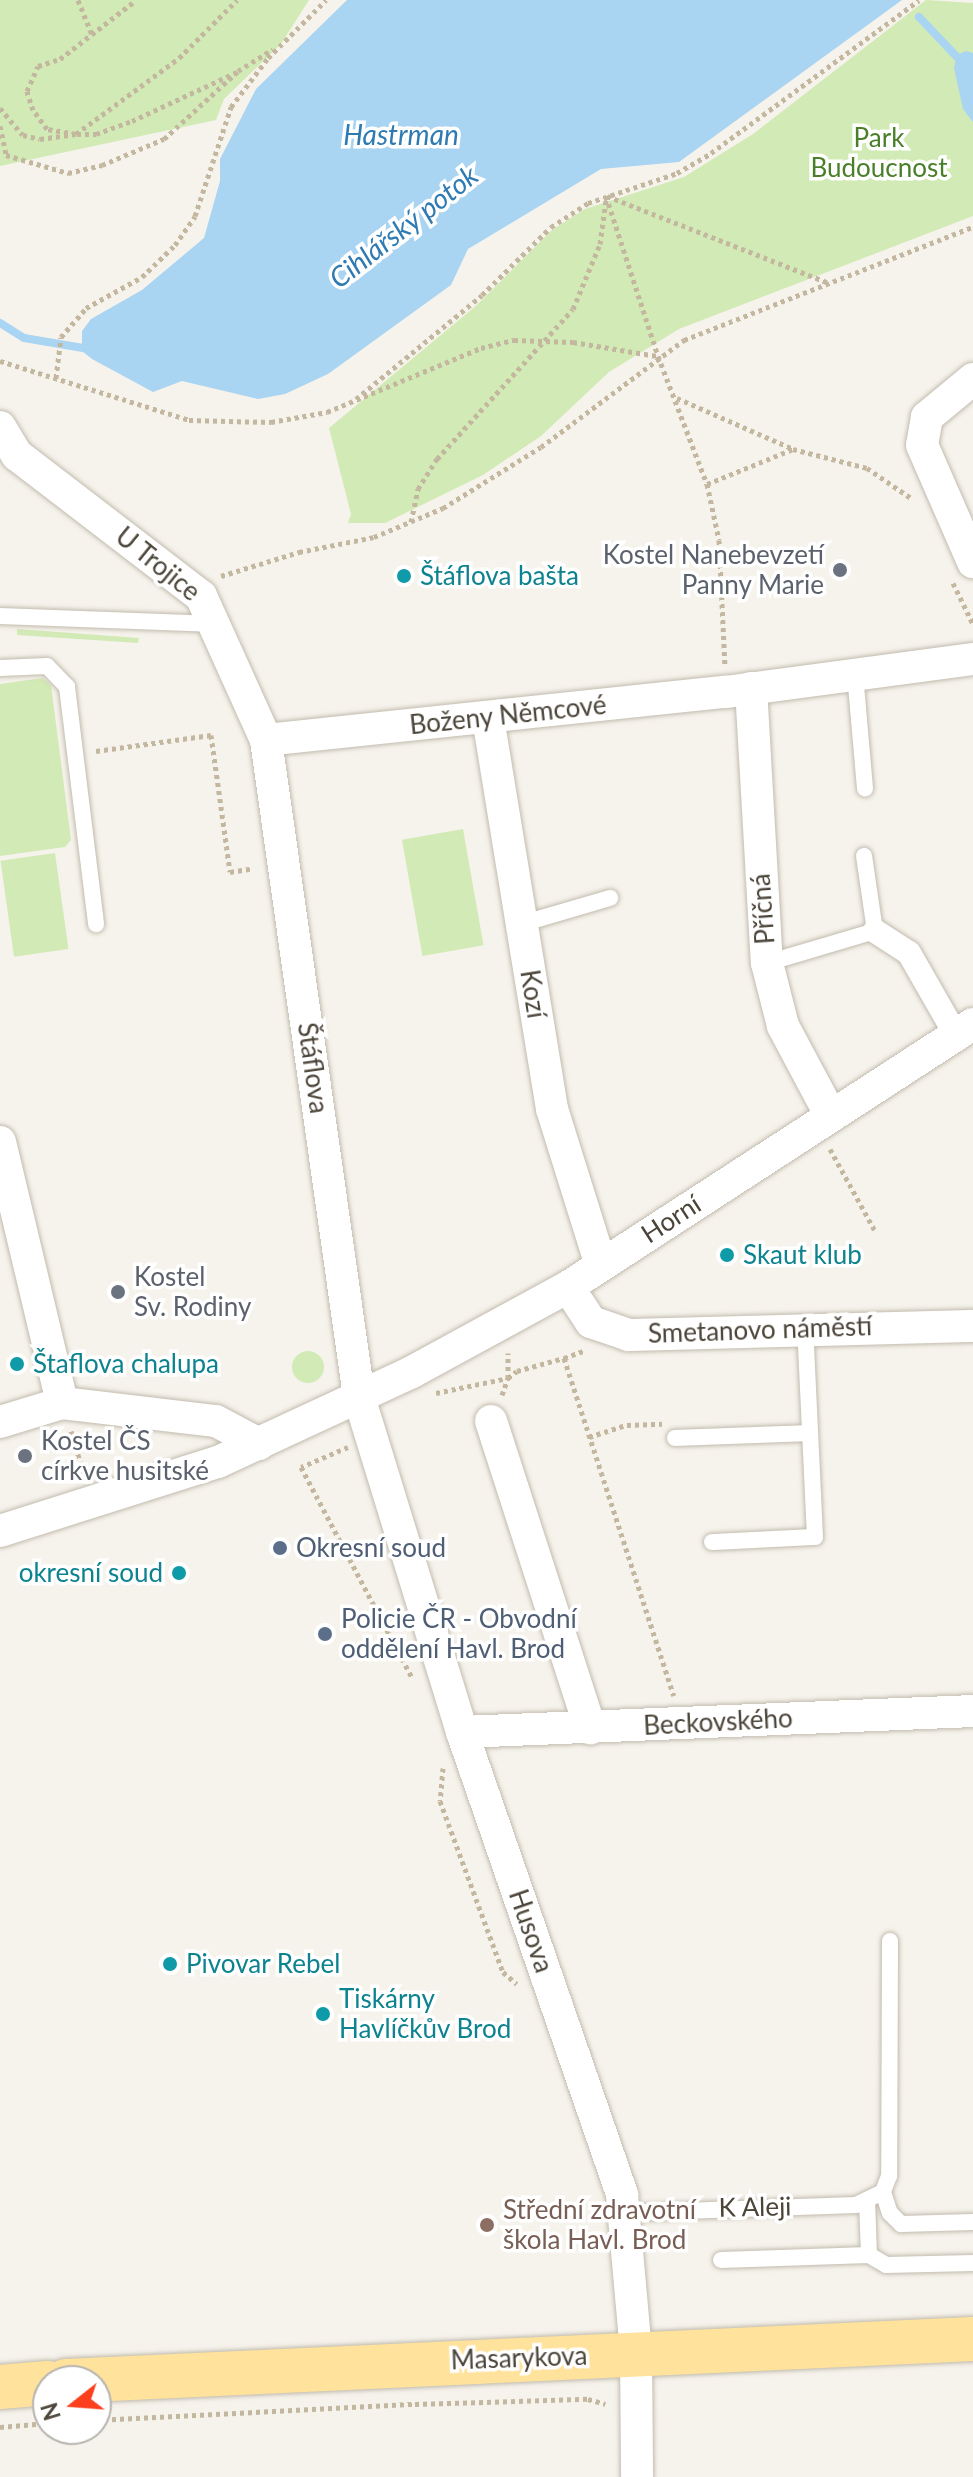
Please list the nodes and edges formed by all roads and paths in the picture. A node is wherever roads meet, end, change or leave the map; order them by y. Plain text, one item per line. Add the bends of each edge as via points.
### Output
1 (78, 0) edge
2 (136, 0) edge
3 (237, 0) edge
4 (326, 0) edge
5 (919, 0) edge
6 (92, 35) junction
7 (281, 44) junction
8 (238, 71) junction
9 (0, 108) edge
10 (0, 126) edge
11 (76, 134) junction
12 (606, 196) junction
13 (973, 227) edge
14 (827, 282) junction
15 (545, 340) junction
16 (658, 356) junction
17 (0, 361) edge
18 (56, 378) junction
19 (973, 379) edge
20 (676, 397) junction
21 (356, 399) junction
22 (0, 427) edge
23 (793, 449) junction
24 (707, 484) junction
25 (909, 493) dead end
26 (411, 523) junction
27 (973, 562) edge
28 (189, 586) junction
29 (0, 616) edge
30 (217, 624) junction
31 (973, 659) edge
32 (0, 668) edge
33 (855, 674) junction
34 (739, 690) junction
35 (488, 718) junction
36 (266, 740) junction
37 (77, 753) junction
38 (865, 789) dead end
39 (864, 856) dead end
40 (254, 868) dead end
41 (610, 898) dead end
42 (96, 924) dead end
43 (521, 924) junction
44 (875, 931) junction
45 (767, 963) junction
46 (965, 1029) edge
47 (819, 1124) junction
48 (0, 1142) edge
49 (875, 1231) dead end
50 (601, 1265) junction
51 (568, 1287) junction
52 (973, 1326) edge
53 (805, 1327) junction
54 (507, 1348) dead end
55 (412, 1372) junction
56 (508, 1378) junction
57 (359, 1397) junction
58 (62, 1403) junction
59 (491, 1421) joint
60 (0, 1422) edge
61 (675, 1431) joint
62 (810, 1433) junction
63 (589, 1437) junction
64 (368, 1439) junction
65 (259, 1444) junction
66 (93, 1503) junction
67 (0, 1531) edge
68 (712, 1542) dead end
69 (417, 1686) dead end
70 (973, 1711) edge
71 (681, 1724) junction
72 (590, 1728) junction
73 (454, 1744) junction
74 (890, 1941) dead end
75 (523, 1987) dead end
76 (883, 2192) junction
77 (867, 2201) junction
78 (625, 2213) junction
79 (973, 2222) edge
80 (869, 2255) junction
81 (721, 2260) dead end
82 (973, 2263) edge
83 (973, 2339) edge
84 (636, 2353) junction
85 (112, 2379) edge
86 (32, 2384) edge
87 (0, 2387) edge
88 (605, 2404) dead end
89 (112, 2419) edge
90 (32, 2424) edge
91 (0, 2427) edge
92 (637, 2477) edge

1 - 6 path
2 - 6 path
3 - 11 path via 179,58
4 - 7 path
5 - 12 path via 711,153 677,173
6 - 11 path via 60,59 38,66 27,91 47,129
7 - 8 path
7 - 18 path via 231,107 195,216 142,277 86,308 61,337
8 - 10 path via 164,139 68,173 6,155
8 - 11 path via 132,121 96,134
9 - 11 path via 23,135 40,139
12 - 14 path
12 - 15 path via 589,278 573,309
12 - 16 path
12 - 21 path via 551,227 482,295
13 - 14 path
14 - 16 path via 684,340
15 - 16 path
15 - 21 path via 481,348
15 - 26 path via 437,459 418,489
16 - 20 path
16 - 26 path via 541,447
17 - 18 path
18 - 21 path via 189,420 306,418
19 - 27 street via 927,417 922,445
20 - 23 path
20 - 24 path
22 - 28 street, U Trojice via 17,455
23 - 24 path
23 - 25 path via 867,468
24 - 34 path
26 - 28 path
28 - 30 street, U Trojice
29 - 30 lane
30 - 36 street, U Trojice
31 - 33 street, Boženy Němcové
32 - 37 lane via 38,665 59,674 67,687
33 - 34 street, Boženy Němcové
33 - 38 lane
34 - 35 street, Boženy Němcové
34 - 45 street, Příčná
35 - 36 street, Boženy Němcové
35 - 43 street, Kozí
36 - 57 street, Štáflova
37 - 40 path via 211,735 230,872
37 - 42 lane
39 - 44 lane
41 - 43 lane
43 - 50 street, Kozí via 552,1109
44 - 45 lane
44 - 46 street via 909,953
45 - 47 street, Příčná via 783,1026
46 - 47 street, Horní
47 - 49 path via 814,1143 825,1142
47 - 50 street, Horní
48 - 58 street
50 - 51 street, Horní
51 - 53 street, Smetanovo náměstí via 591,1322 628,1335
51 - 55 street, Horní
52 - 53 street, Smetanovo náměstí
53 - 62 lane
54 - 56 path
55 - 56 path via 421,1396
55 - 57 street, Horní
56 - 59 path via 502,1391 505,1416
56 - 63 path via 564,1358
57 - 64 street, Husova
57 - 65 street, Horní
58 - 60 street
58 - 65 street via 216,1421
58 - 66 path
59 - 72 street
61 - 62 lane
61 - 63 path via 627,1425
62 - 68 lane via 815,1537
63 - 71 path
64 - 69 path via 301,1467
64 - 73 street, Husova
65 - 66 street, Horní
66 - 67 street, Horní
70 - 71 street, Beckovského
71 - 72 street, Beckovského
72 - 73 street, Beckovského
73 - 75 path via 440,1801 503,1972
73 - 78 street, Husova
74 - 76 lane via 889,2176
76 - 77 lane, K Aleji
76 - 79 lane via 890,2213 901,2224
77 - 78 lane, K Aleji
77 - 80 lane
78 - 84 street, Husova
80 - 81 lane
80 - 82 lane via 886,2265
83 - 84 main road, Masarykova
84 - 85 main road, Masarykova
84 - 92 street, Husova
86 - 87 main road
88 - 89 path via 588,2399 415,2404
90 - 91 path

